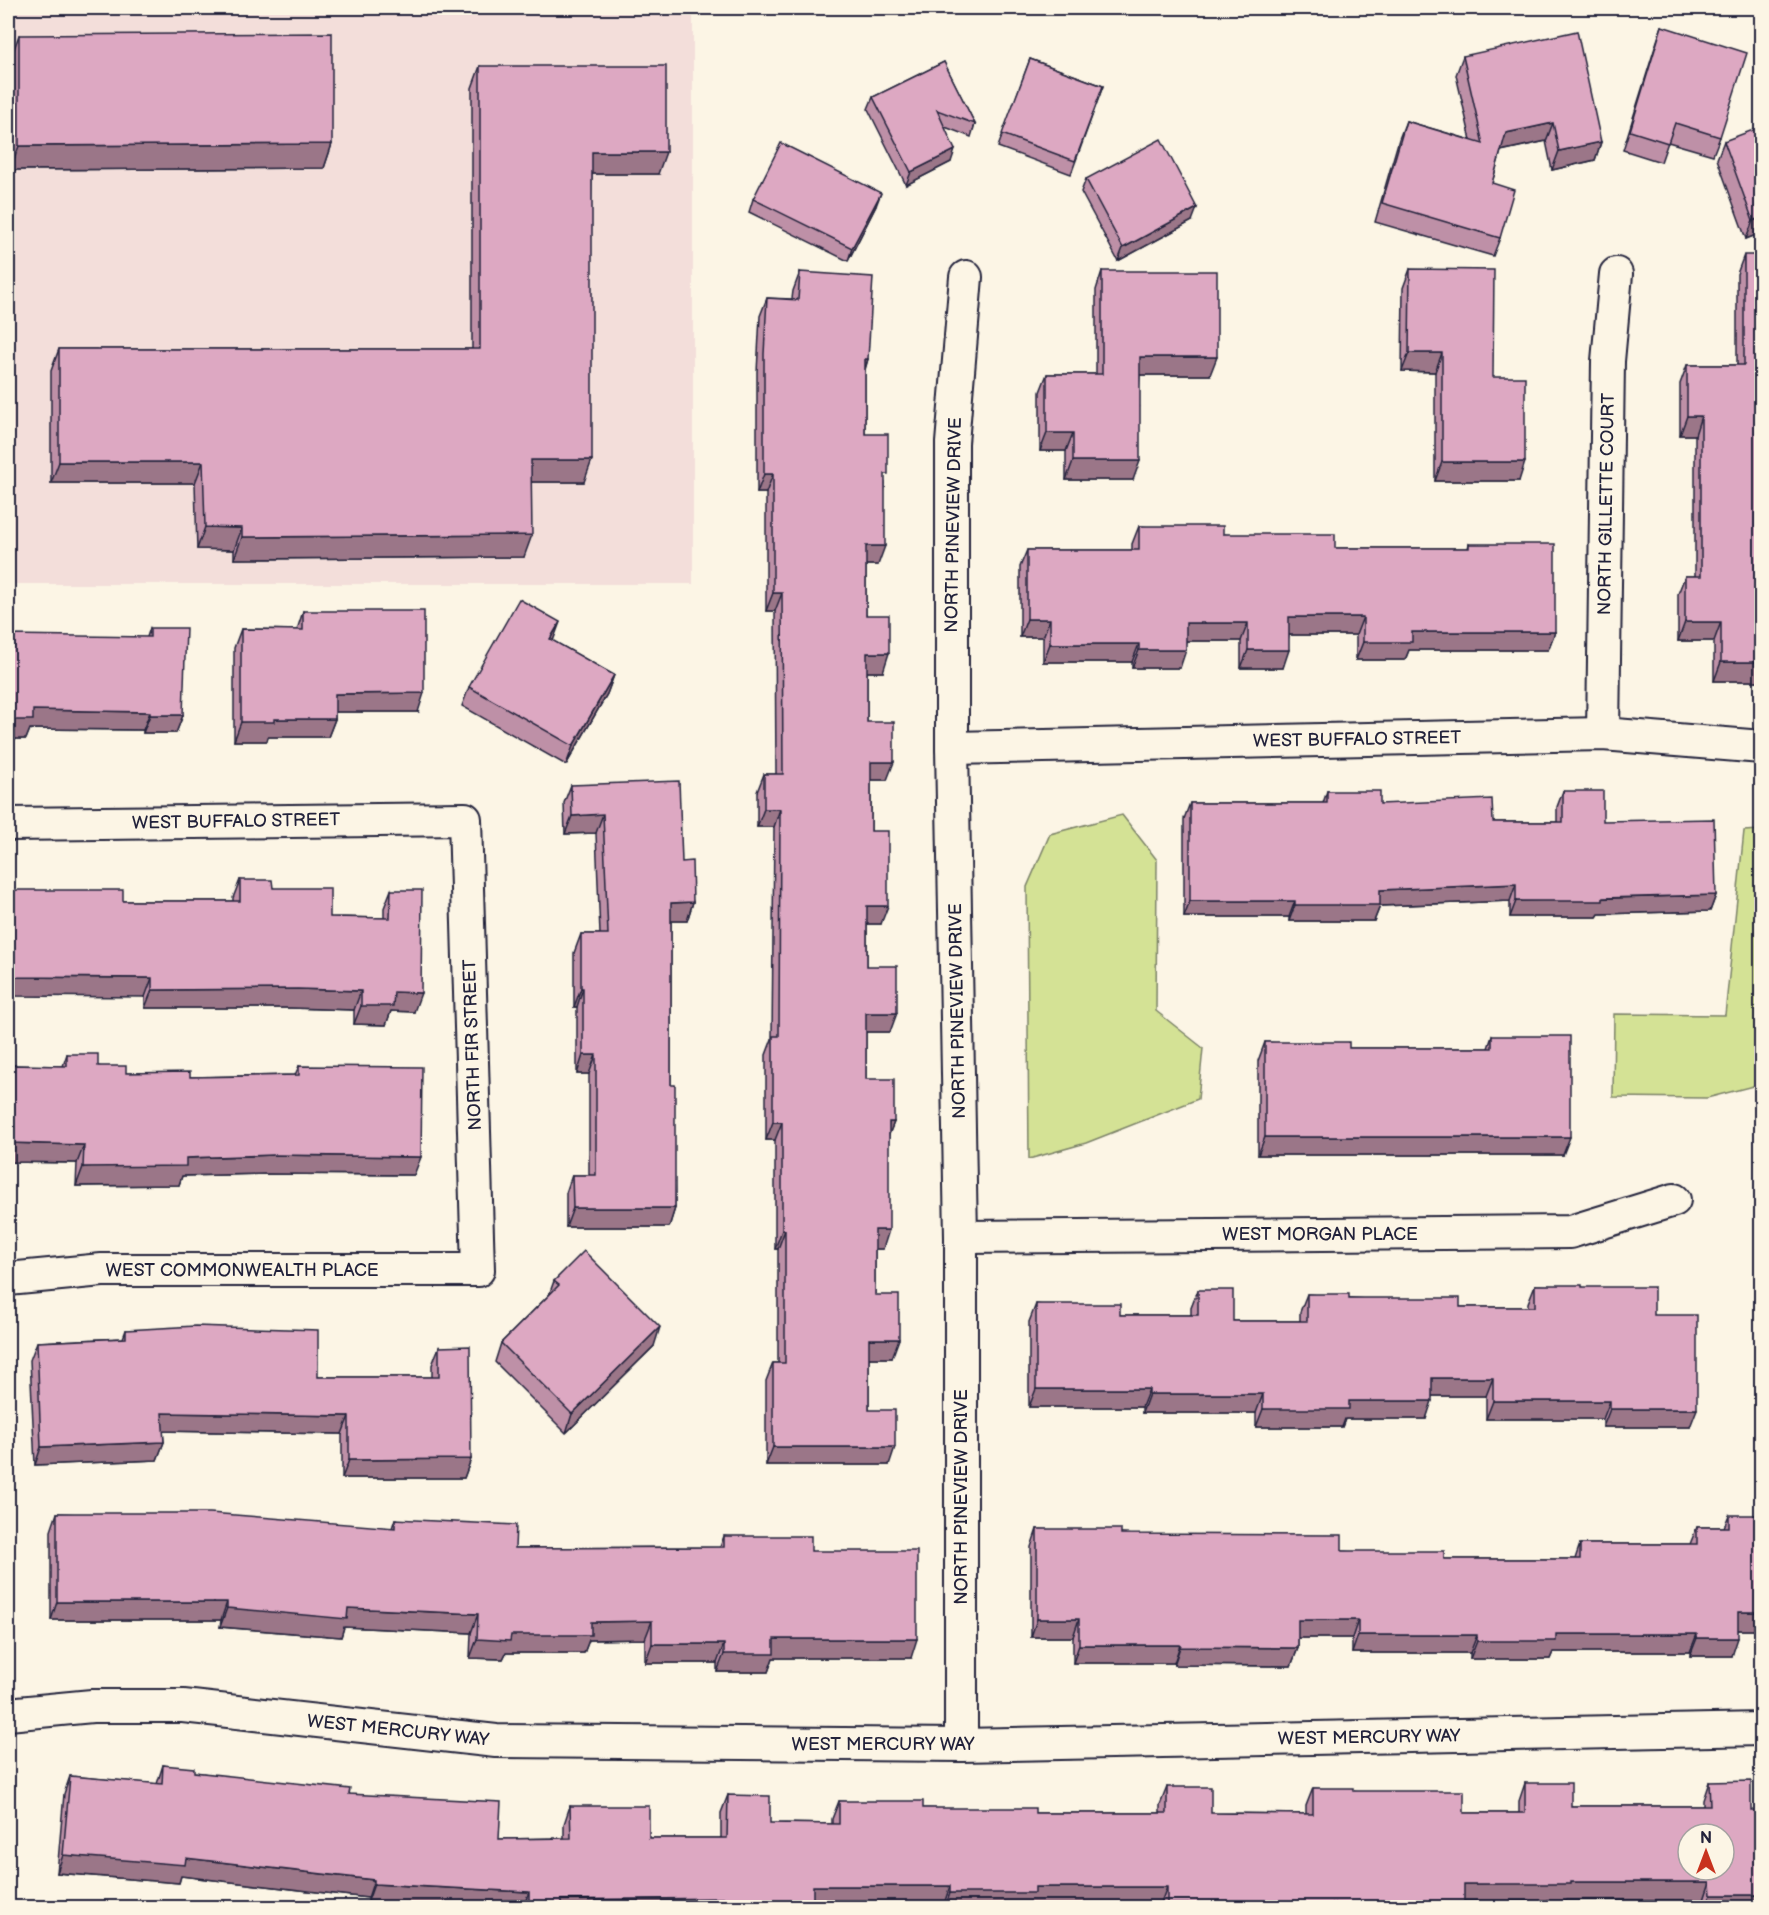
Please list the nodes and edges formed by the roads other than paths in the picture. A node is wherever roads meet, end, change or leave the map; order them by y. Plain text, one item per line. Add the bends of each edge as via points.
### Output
1 (1616, 274) dead end
2 (966, 277) dead end
3 (1603, 734) junction
4 (1761, 747) edge
5 (952, 748) junction
6 (465, 819) joint
7 (8, 824) edge
8 (1674, 1200) dead end
9 (961, 1237) junction
10 (478, 1270) joint
11 (8, 1279) edge
12 (8, 1714) edge
13 (1761, 1729) edge
14 (961, 1745) junction

1 - 3 street, NORTH GILLETTE COURT via 1608,361
2 - 5 street, NORTH PINEVIEW DRIVE via 952,443
3 - 4 street, WEST BUFFALO STREET
3 - 5 street, WEST BUFFALO STREET
5 - 9 street, NORTH PINEVIEW DRIVE
6 - 7 street, WEST BUFFALO STREET
6 - 10 street, NORTH FIR STREET
8 - 9 street, WEST MORGAN PLACE via 1570,1232
9 - 14 street, NORTH PINEVIEW DRIVE
10 - 11 street, WEST COMMONWEALTH PLACE via 102,1270
12 - 14 street, WEST MERCURY WAY via 92,1706 183,1706 496,1741
13 - 14 street, WEST MERCURY WAY

